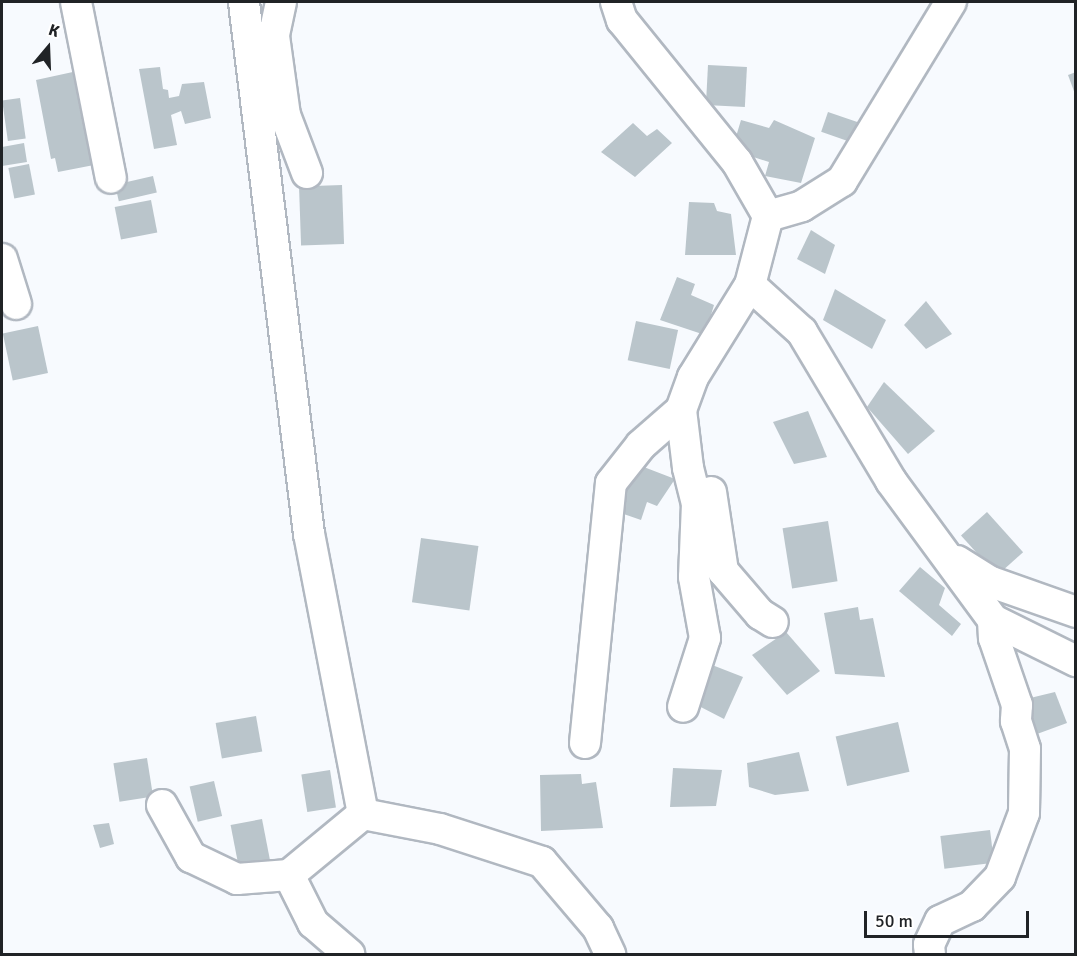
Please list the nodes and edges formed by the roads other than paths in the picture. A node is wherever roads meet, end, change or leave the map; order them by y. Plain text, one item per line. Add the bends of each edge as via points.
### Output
1 (76, 2) edge
2 (244, 2) edge
3 (281, 2) edge
4 (616, 2) edge
5 (951, 2) edge
6 (308, 173) dead end
7 (111, 178) dead end
8 (768, 216) junction
9 (2, 259) edge
10 (750, 285) junction
11 (16, 304) dead end
12 (681, 410) junction
13 (688, 468) junction
14 (945, 553) junction
15 (1076, 612) edge
16 (993, 620) junction
17 (773, 622) dead end
18 (1076, 661) edge
19 (683, 707) dead end
20 (585, 743) dead end
21 (162, 805) dead end
22 (363, 814) junction
23 (289, 874) junction
24 (349, 954) edge
25 (610, 954) edge
26 (930, 954) edge

1 - 7 street
2 - 22 street via 309,534
3 - 6 street via 274,36 285,115
4 - 8 street via 622,20 737,162
5 - 8 street via 842,181 802,206
8 - 10 street
9 - 11 street
10 - 12 street via 693,376
10 - 14 street via 802,332 891,481
12 - 13 street
12 - 20 street via 641,445 611,483
13 - 17 street via 711,490 723,571 760,614
13 - 19 street via 697,503 694,577 705,638
14 - 15 street via 990,582
14 - 16 street
16 - 18 street
16 - 26 street via 994,638 1017,705 1016,721 1025,749 1024,813 1000,876 972,906 940,921 929,945
21 - 23 street via 191,857 237,879
22 - 23 street
22 - 25 street via 440,829 542,862 598,928
23 - 24 street via 313,924

